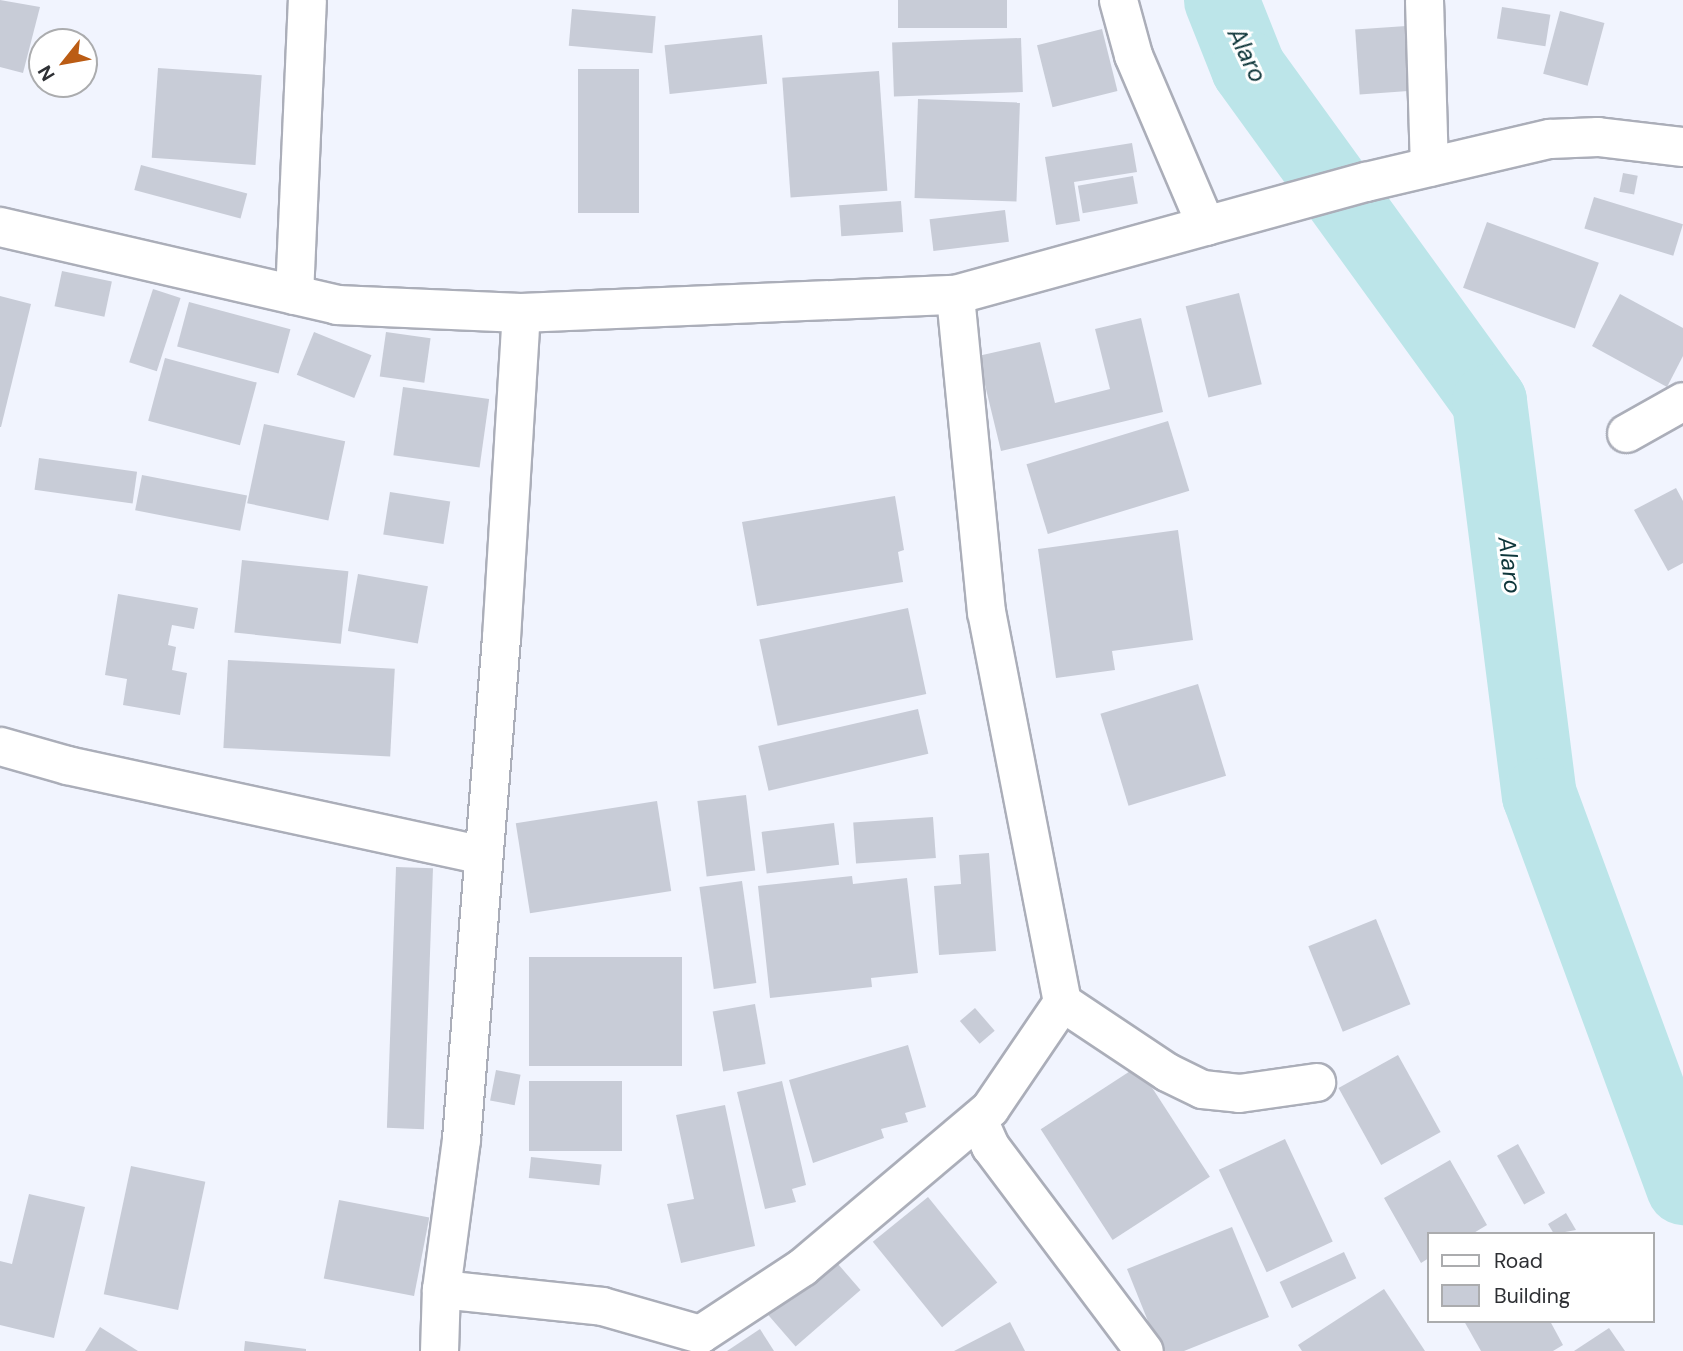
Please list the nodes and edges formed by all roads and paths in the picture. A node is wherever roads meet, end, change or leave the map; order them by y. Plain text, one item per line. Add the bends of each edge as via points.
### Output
1 (307, 0) edge
2 (1118, 0) edge
3 (1424, 0) edge
4 (1683, 147) edge
5 (1429, 167) junction
6 (1206, 226) junction
7 (0, 227) edge
8 (294, 295) junction
9 (955, 295) junction
10 (520, 313) junction
11 (1683, 401) edge
12 (1626, 433) dead end
13 (0, 746) edge
14 (480, 854) junction
15 (1062, 1002) junction
16 (1316, 1082) dead end
17 (978, 1119) junction
18 (441, 1289) junction
19 (439, 1351) edge
20 (1144, 1351) edge

1 - 8 street
2 - 6 street via 1133,55
3 - 5 street
4 - 5 street via 1598,137 1550,139
5 - 6 street
6 - 9 street
7 - 8 street
8 - 10 street via 337,305
9 - 10 street
9 - 15 street via 986,612
10 - 14 street via 501,638
11 - 12 street
13 - 14 street
14 - 18 street via 461,1139
15 - 16 street via 1167,1072 1202,1089 1239,1093
15 - 17 street
17 - 18 street via 802,1267 699,1334 602,1306
17 - 20 street via 990,1146
18 - 19 street

